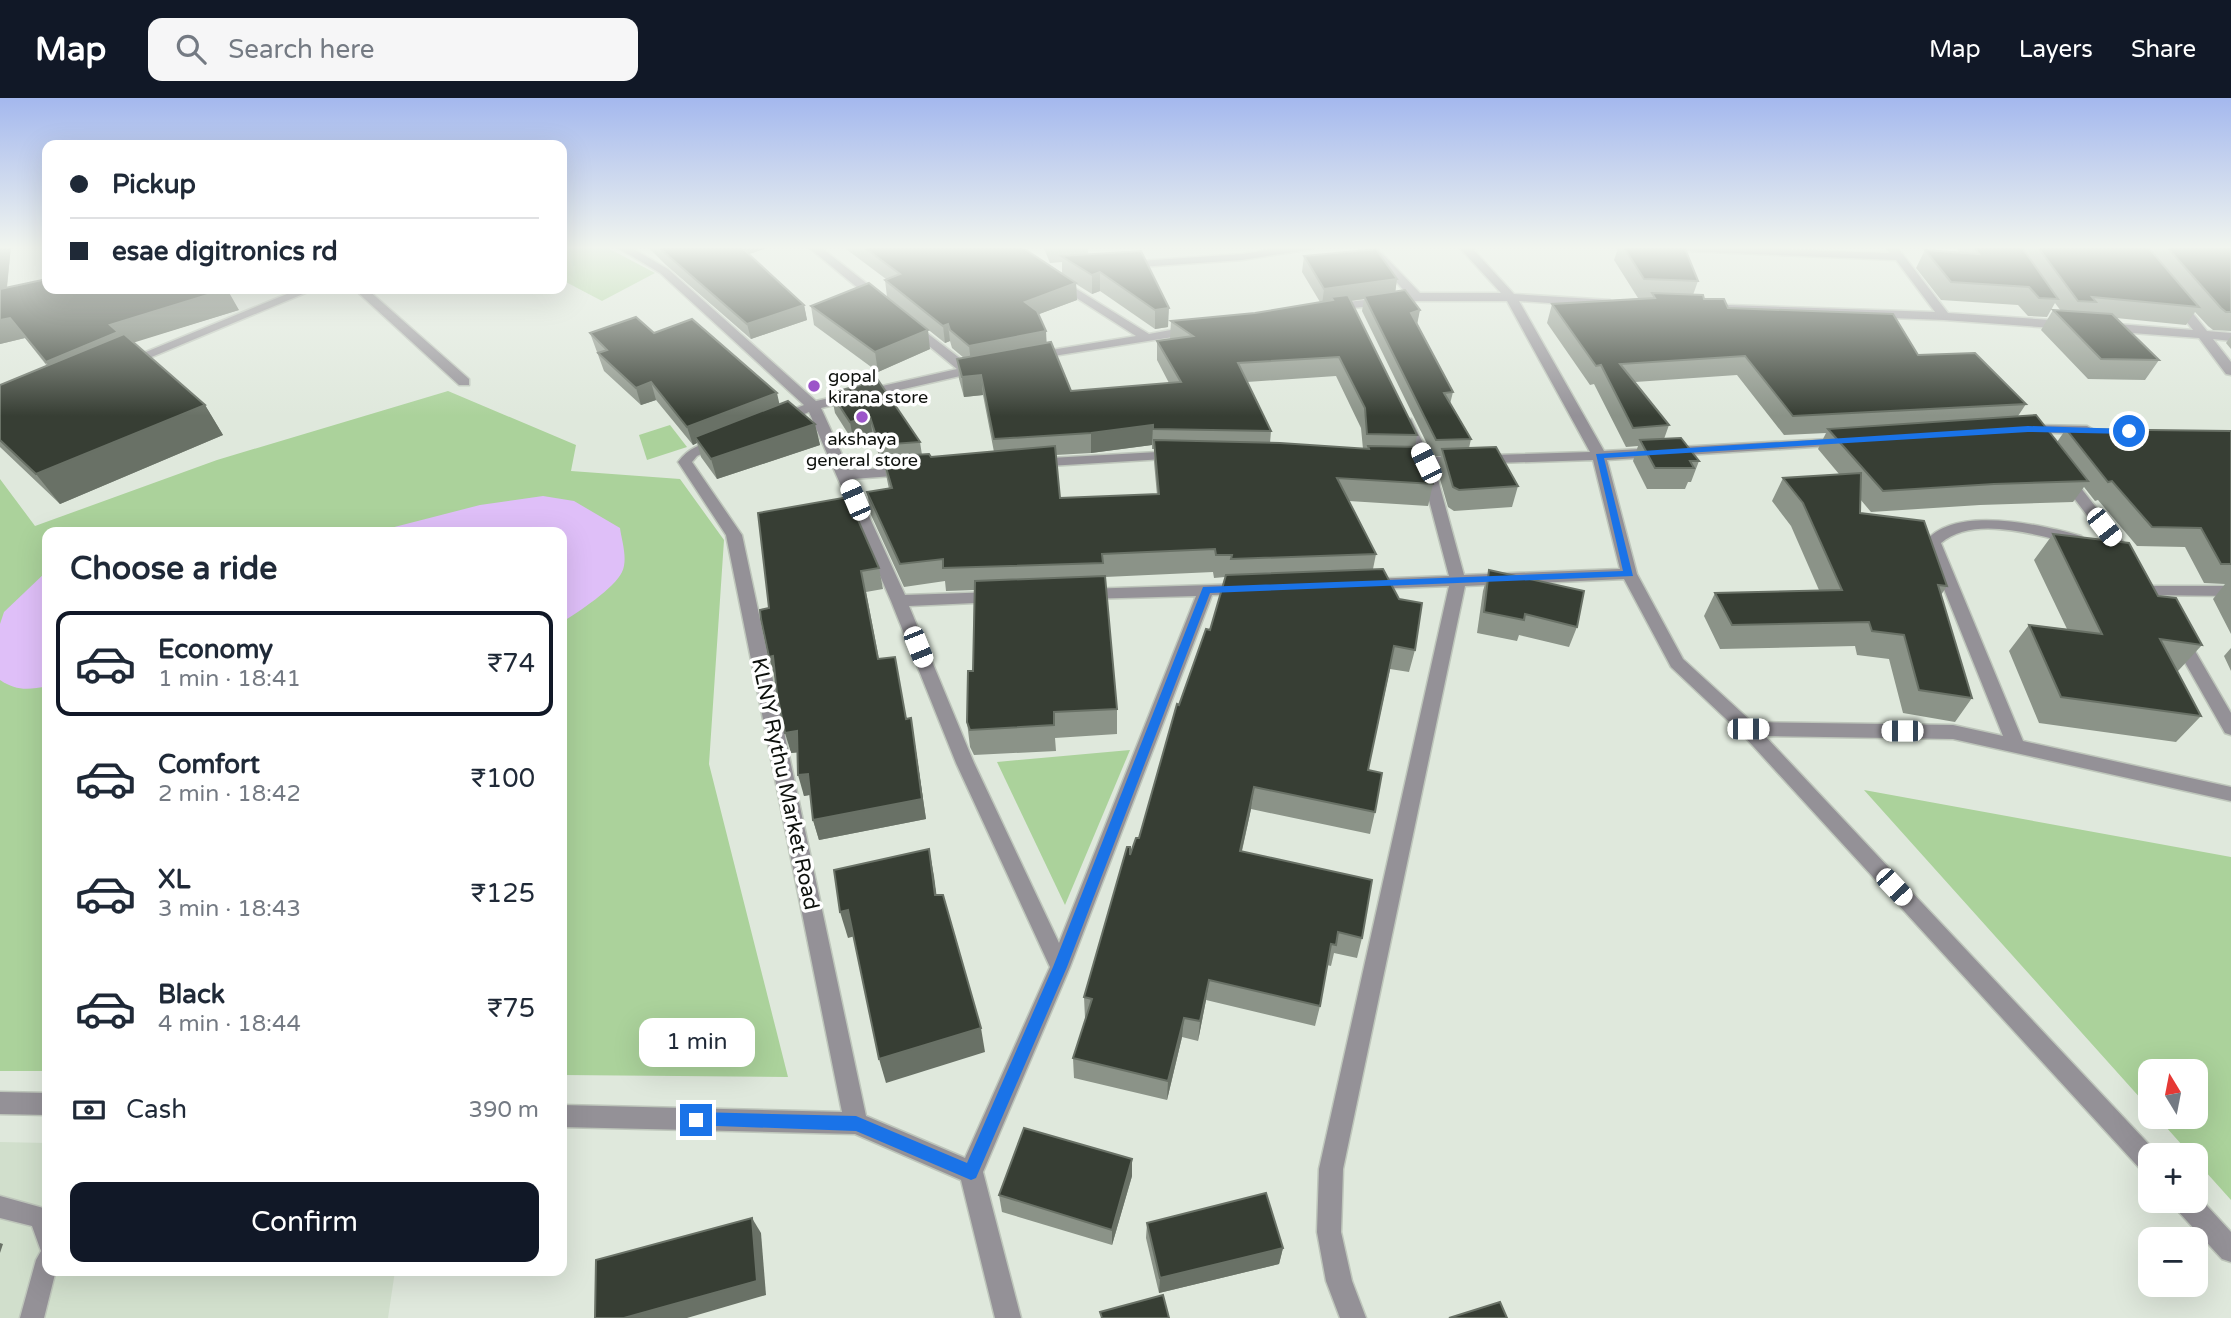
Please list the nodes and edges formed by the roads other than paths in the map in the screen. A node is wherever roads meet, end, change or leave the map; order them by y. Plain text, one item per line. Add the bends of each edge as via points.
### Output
1 (274, 303) edge
2 (376, 303) edge
3 (699, 303) edge
4 (883, 303) edge
5 (1093, 303) edge
6 (1392, 303) edge
7 (1515, 303) edge
8 (1603, 303) edge
9 (1934, 303) edge
10 (2179, 303) edge
11 (1617, 304) edge
12 (1685, 306) edge
13 (1322, 310) edge
14 (2054, 313) edge
15 (1944, 316) junction
16 (2074, 325) junction
17 (1200, 328) edge
18 (2205, 335) junction
19 (1146, 337) junction
20 (2231, 337) edge
21 (1022, 359) edge
22 (994, 365) edge
23 (108, 370) edge
24 (967, 370) junction
25 (2231, 371) edge
26 (464, 382) dead end
27 (1396, 402) edge
28 (813, 406) junction
29 (762, 426) edge
30 (2095, 430) edge
31 (738, 435) edge
32 (1862, 439) edge
33 (1190, 456) edge
34 (1599, 456) junction
35 (1384, 461) edge
36 (1426, 463) junction
37 (1010, 464) edge
38 (927, 470) edge
39 (844, 475) junction
40 (2119, 546) junction
41 (1629, 574) junction
42 (1458, 581) junction
43 (1346, 585) edge
44 (1262, 588) edge
45 (1206, 590) junction
46 (2231, 591) edge
47 (1066, 595) edge
48 (1011, 597) edge
49 (899, 601) junction
50 (2172, 625) edge
51 (2231, 728) edge
52 (1748, 729) junction
53 (2015, 744) junction
54 (2231, 794) edge
55 (1060, 967) junction
56 (0, 1103) edge
57 (42, 1104) edge
58 (567, 1116) edge
59 (856, 1124) junction
60 (2138, 1150) edge
61 (971, 1172) junction
62 (0, 1207) edge
63 (2197, 1213) edge
64 (42, 1221) edge
65 (2231, 1250) edge
66 (43, 1276) edge
67 (32, 1318) edge
68 (1008, 1318) edge
69 (1353, 1318) edge

1 - 23 street
2 - 26 street
3 - 28 street
4 - 24 street
5 - 19 street
6 - 13 street via 1353,312
7 - 34 street
8 - 11 street
9 - 15 street
10 - 18 street
12 - 15 street
14 - 16 street
15 - 16 street
16 - 18 street
17 - 19 street
18 - 20 street
18 - 25 street
19 - 21 street
22 - 24 street
24 - 28 street
27 - 36 street
28 - 29 street
28 - 39 street
30 - 40 street via 2021,429 2048,455
31 - 59 street, KLNY Rythu Market Road via 687,457 685,462 734,535
32 - 34 street
33 - 37 street
34 - 36 street
34 - 41 street
35 - 36 street
36 - 42 street
38 - 39 street
39 - 49 street
40 - 46 street via 2149,587
40 - 53 street via 1987,525 1957,526 1941,532 1933,542
41 - 42 street
41 - 52 street via 1677,663
42 - 43 street
42 - 69 street via 1331,1169 1329,1232 1339,1281
44 - 45 street
45 - 47 street
45 - 55 street
48 - 49 street
49 - 55 street via 965,763
50 - 51 street
52 - 53 street via 1953,732
52 - 60 street
53 - 54 street
55 - 61 street
56 - 57 street
58 - 59 street
59 - 61 street
61 - 68 street
62 - 64 lane via 41,1217
63 - 65 street
66 - 67 lane

